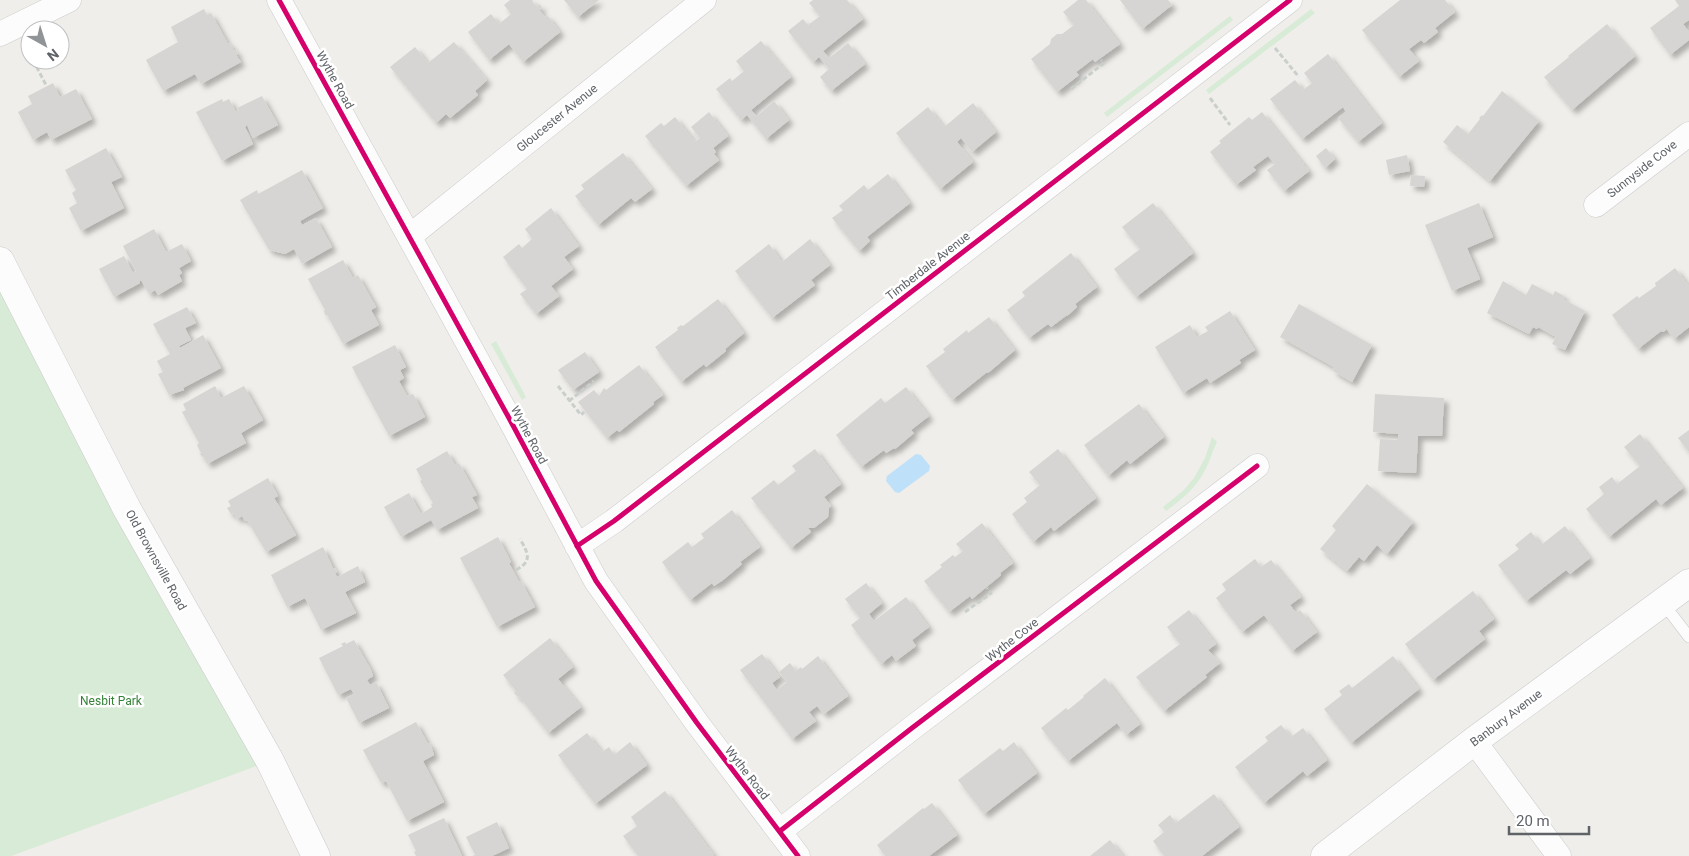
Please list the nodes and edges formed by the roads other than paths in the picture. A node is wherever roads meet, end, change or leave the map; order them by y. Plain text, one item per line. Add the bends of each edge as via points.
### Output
1 (69, 0) edge
2 (279, 0) edge
3 (704, 0) edge
4 (1290, 0) edge
5 (0, 34) edge
6 (1689, 134) edge
7 (1596, 205) dead end
8 (410, 236) junction
9 (0, 261) edge
10 (1258, 466) dead end
11 (577, 546) junction
12 (1689, 583) edge
13 (1663, 603) junction
14 (1689, 637) edge
15 (1474, 742) junction
16 (780, 831) junction
17 (316, 856) edge
18 (798, 856) edge
19 (1325, 856) edge
20 (1559, 856) edge

1 - 5 street
2 - 8 street, Wythe Road
3 - 8 street, Gloucester Avenue
4 - 11 street, Timberdale Avenue via 614,521
6 - 7 street, Sunnyside Cove
8 - 11 street, Wythe Road
9 - 17 main road, Old Brownsville Road via 127,508 270,761
10 - 16 street, Wythe Cove
11 - 16 street, Wythe Road via 596,581 691,715
12 - 13 main road, Banbury Avenue
13 - 14 lane
13 - 15 main road, Banbury Avenue
15 - 19 main road, Banbury Avenue
15 - 20 street
16 - 18 street, Wythe Road

